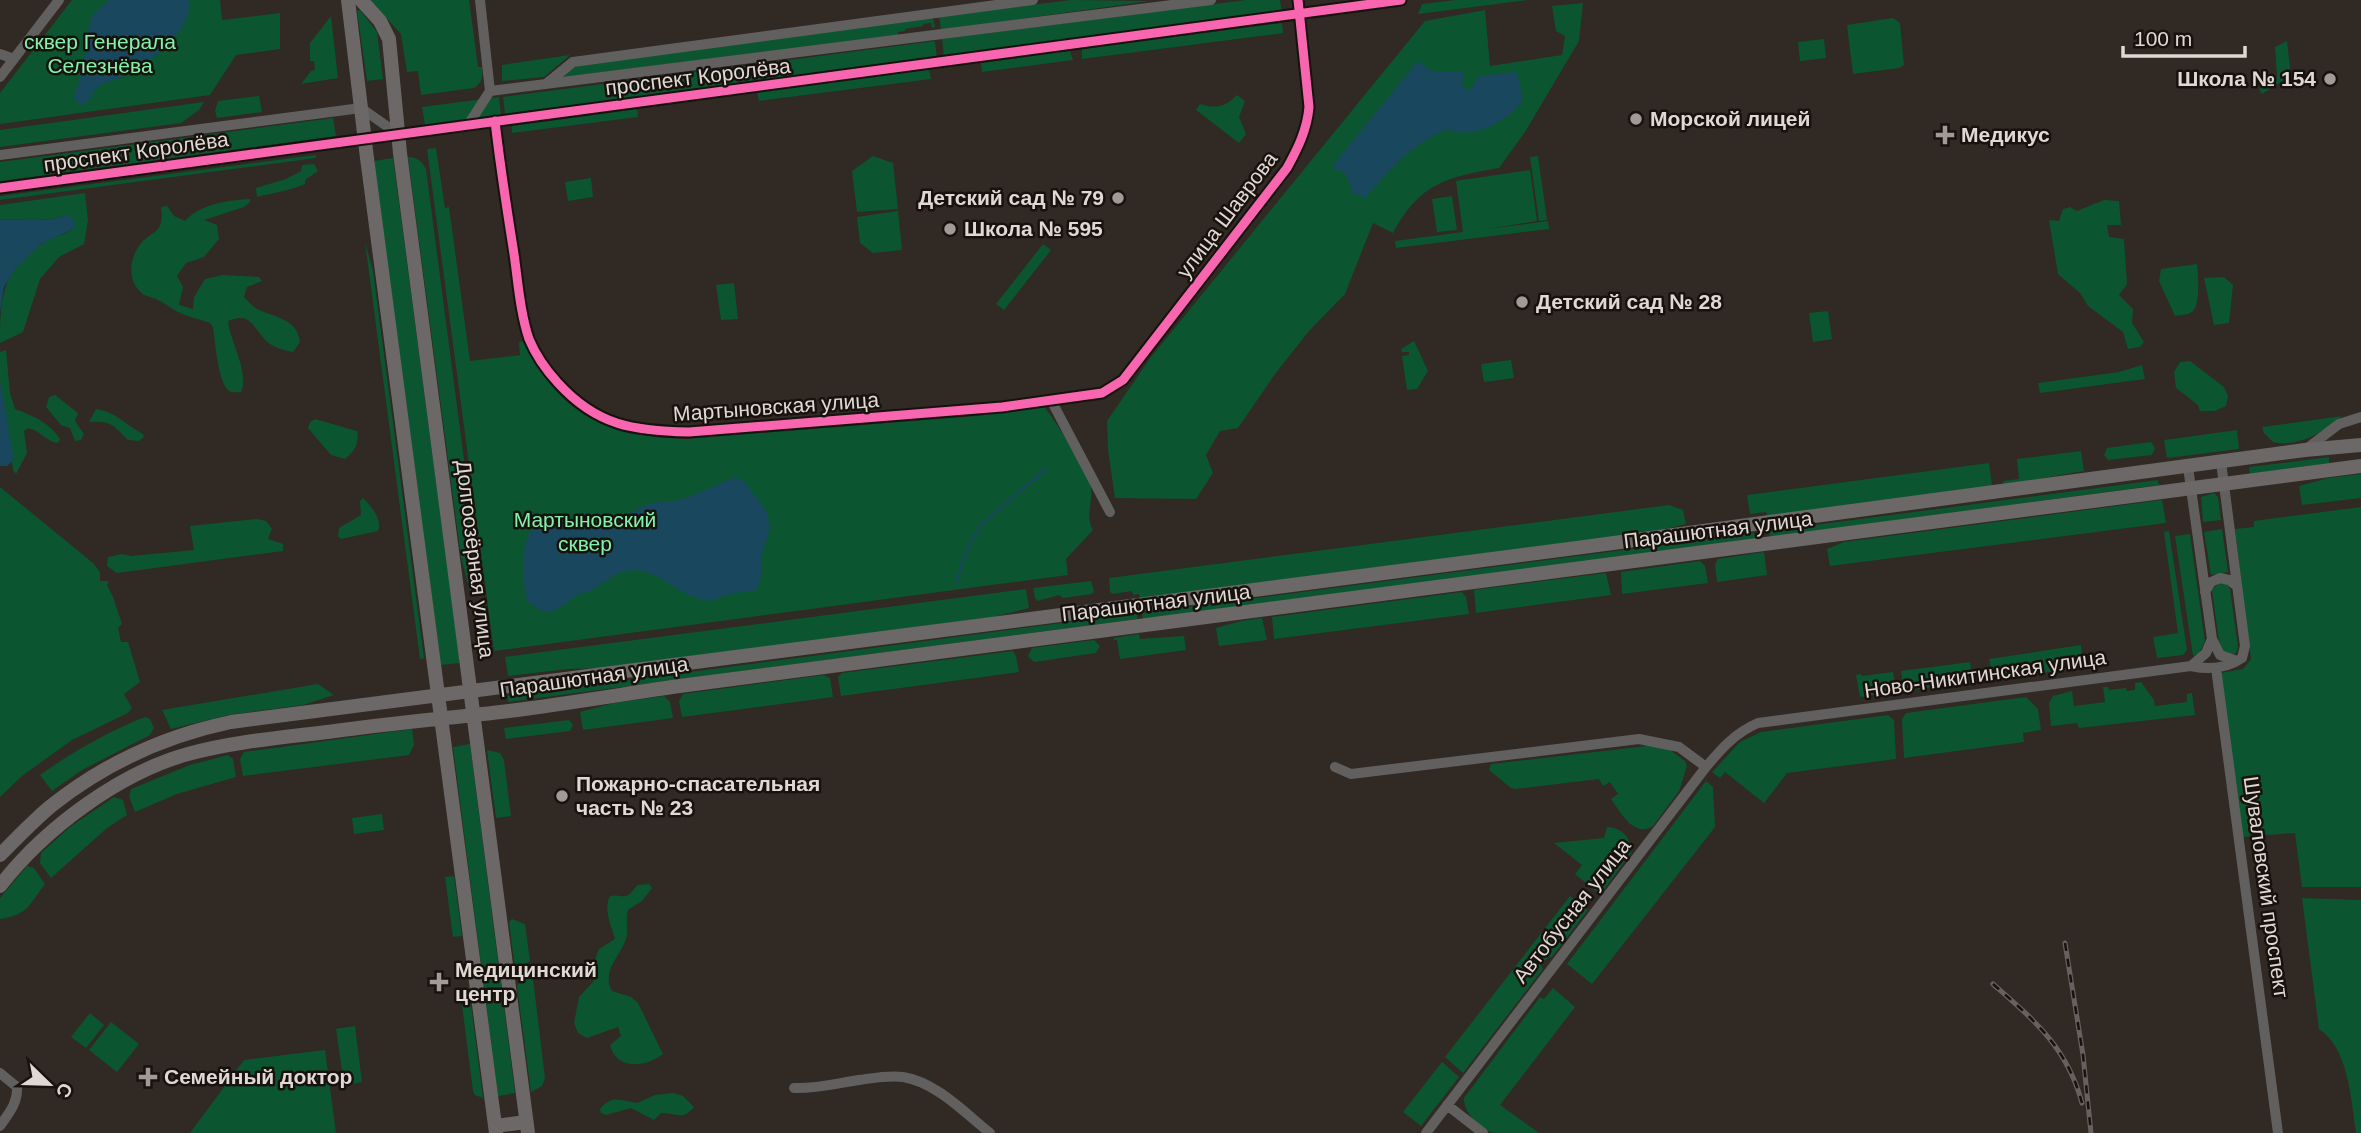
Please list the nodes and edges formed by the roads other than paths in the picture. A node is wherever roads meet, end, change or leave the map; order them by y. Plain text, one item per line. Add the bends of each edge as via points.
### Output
1 (59, 0) edge
2 (348, 0) edge
3 (361, 0) edge
4 (480, 0) edge
5 (1033, 0) edge
6 (1211, 0) edge
7 (1298, 0) edge
8 (1401, 0) edge
9 (1163, 3) edge
10 (1300, 15) junction
11 (0, 54) edge
12 (14, 59) junction
13 (0, 77) edge
14 (546, 84) junction
15 (490, 91) junction
16 (361, 108) junction
17 (495, 121) junction
18 (468, 125) junction
19 (398, 134) junction
20 (364, 139) junction
21 (0, 155) edge
22 (0, 188) edge
23 (1115, 387) joint
24 (1051, 400) junction
25 (2361, 417) edge
26 (2361, 445) edge
27 (2343, 447) junction
28 (2305, 450) junction
29 (2221, 462) junction
30 (2361, 466) edge
31 (2188, 467) junction
32 (2345, 468) junction
33 (2224, 485) junction
34 (2191, 489) junction
35 (1110, 512) dead end
36 (2237, 586) junction
37 (2205, 592) junction
38 (2211, 639) junction
39 (2237, 661) junction
40 (2190, 666) junction
41 (2216, 668) junction
42 (471, 693) junction
43 (437, 697) junction
44 (474, 714) junction
45 (440, 717) junction
46 (1758, 723) joint
47 (1706, 767) junction
48 (1335, 768) dead end
49 (0, 855) edge
50 (0, 886) edge
51 (0, 1073) edge
52 (794, 1088) dead end
53 (1447, 1105) junction
54 (0, 1126) edge
55 (527, 1127) edge
56 (495, 1129) edge
57 (990, 1133) edge
58 (1426, 1133) edge
59 (1483, 1133) edge
60 (2278, 1133) edge

1 - 12 street
2 - 16 main road
3 - 19 main road, Долгоозёрная улица via 389,39
4 - 15 street
5 - 14 street via 573,62
6 - 9 street, проспект Королёва
7 - 10 street, улица Шаврова
8 - 10 street, проспект Королёва
9 - 14 street, проспект Королёва
10 - 17 street, проспект Королёва
10 - 23 street, улица Шаврова via 1309,107 1299,147
11 - 12 street
12 - 13 street
14 - 15 street, проспект Королёва
15 - 18 street
16 - 19 street
16 - 20 main road
16 - 21 street, проспект Королёва
17 - 18 street, проспект Королёва
17 - 24 street, Мартыновская улица via 528,337 547,371 600,418 644,430 689,432
18 - 19 street, проспект Королёва
19 - 20 street, проспект Королёва
19 - 42 main road, Долгоозёрная улица
20 - 22 street, проспект Королёва
20 - 43 main road
23 - 24 street, Мартыновская улица
24 - 35 street
25 - 28 street via 2339,424
26 - 27 main road, Парашютная улица
27 - 28 main road, Парашютная улица
27 - 32 main road via 2336,459
28 - 29 main road, Парашютная улица
29 - 31 main road, Парашютная улица
29 - 33 street
30 - 32 main road, Парашютная улица
31 - 34 street
31 - 42 main road, Парашютная улица
32 - 33 main road, Парашютная улица
33 - 34 main road, Парашютная улица
33 - 36 street
34 - 37 street
34 - 44 main road, Парашютная улица
36 - 37 street via 2220,578
36 - 39 street via 2245,646
37 - 38 street
38 - 39 street via 2220,655
38 - 40 street via 2206,653
39 - 41 street
40 - 41 street, Ново-Никитинская улица
40 - 46 street, Ново-Никитинская улица
41 - 60 street, Шуваловский проспект
42 - 43 main road, Парашютная улица
42 - 44 main road, Долгоозёрная улица
43 - 45 main road
43 - 49 main road, Парашютная улица via 232,722 172,737 90,777 50,807
44 - 45 main road, Парашютная улица
44 - 55 main road, Долгоозёрная улица
45 - 50 main road, Парашютная улица via 187,754 145,771 64,820
45 - 56 main road
46 - 47 street, Автобусная улица via 1726,742
47 - 48 street via 1679,747 1639,739 1351,774
47 - 53 street, Автобусная улица
51 - 54 street via 17,1087 18,1096
52 - 57 street via 904,1077 942,1096
53 - 58 street, Автобусная улица
53 - 59 street
55 - 56 main road

